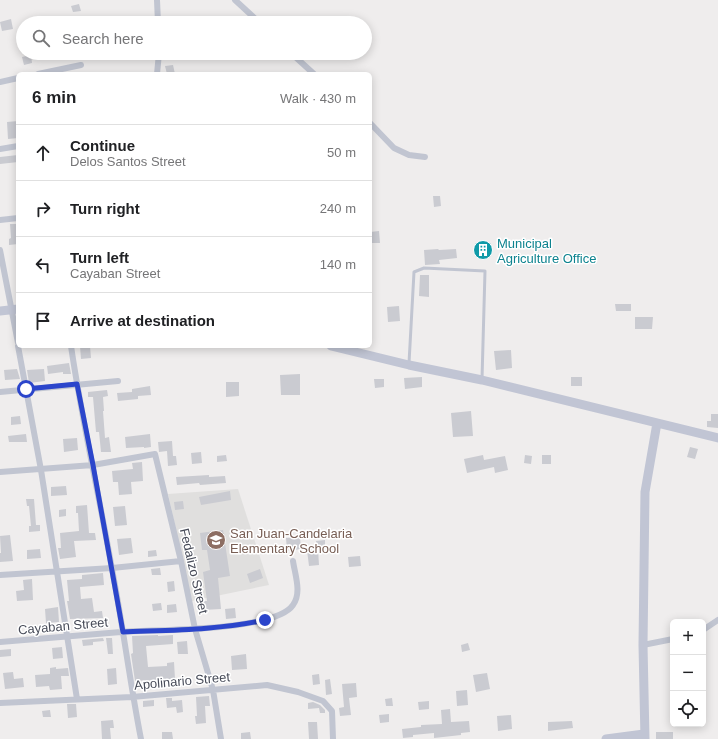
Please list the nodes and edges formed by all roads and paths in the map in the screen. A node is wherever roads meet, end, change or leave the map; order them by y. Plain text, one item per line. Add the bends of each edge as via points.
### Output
1 (157, 0) edge
2 (235, 0) edge
3 (158, 16) edge
4 (252, 16) edge
5 (158, 60) edge
6 (299, 60) edge
7 (81, 65) dead end
8 (48, 72) edge
9 (157, 72) edge
10 (312, 72) edge
11 (16, 78) edge
12 (0, 82) edge
13 (372, 125) edge
14 (16, 146) edge
15 (0, 149) edge
16 (425, 157) dead end
17 (16, 218) edge
18 (0, 220) edge
19 (0, 250) edge
20 (15, 310) edge
21 (0, 311) edge
22 (16, 322) edge
23 (19, 348) edge
24 (71, 348) edge
25 (340, 348) edge
26 (409, 365) junction
27 (482, 380) junction
28 (118, 381) dead end
29 (77, 384) junction
30 (26, 389) junction
31 (0, 392) edge
32 (657, 423) junction
33 (718, 438) edge
34 (93, 465) junction
35 (41, 470) junction
36 (0, 472) edge
37 (181, 561) junction
38 (293, 561) dead end
39 (112, 568) junction
40 (58, 572) junction
41 (0, 575) edge
42 (718, 620) edge
43 (706, 628) edge
44 (195, 629) junction
45 (123, 632) junction
46 (68, 636) junction
47 (670, 640) edge
48 (0, 642) edge
49 (643, 645) junction
50 (213, 690) junction
51 (132, 697) junction
52 (78, 699) junction
53 (0, 703) edge
54 (644, 737) edge
55 (141, 739) edge
56 (221, 739) edge
57 (333, 739) edge
58 (606, 739) edge

1 - 3 street
2 - 4 street
5 - 9 street
6 - 10 street
7 - 8 street
11 - 12 street
13 - 16 street via 394,148 409,155
14 - 15 street
17 - 18 street
19 - 20 street
20 - 21 street
20 - 22 street
23 - 30 street
24 - 29 street
25 - 26 street
26 - 27 street
26 - 27 lane via 414,272 424,268 485,272
27 - 32 street
28 - 29 street
29 - 30 street
29 - 34 street
30 - 31 street
30 - 35 street
32 - 33 street
32 - 49 street via 645,492
34 - 35 street
34 - 37 street, Fedalizo Street via 155,454
34 - 39 street
35 - 36 street
35 - 40 street
37 - 39 street
37 - 44 street, Fedalizo Street
38 - 44 street, Cayaban Street via 298,596 293,607 281,614 246,624
39 - 40 street
39 - 45 street
40 - 41 street
40 - 46 street
42 - 43 street
44 - 45 street, Cayaban Street
44 - 50 street, Fedalizo Street
45 - 46 street, Cayaban Street
45 - 51 street
46 - 48 street, Cayaban Street
46 - 52 street
47 - 49 street
49 - 54 street
50 - 51 street, Apolinario Street
50 - 56 street, Fedalizo Street
50 - 57 street, Apolinario Street via 267,685 323,701 332,711
51 - 52 street, Apolinario Street
51 - 55 street
52 - 53 street, Apolinario Street
54 - 58 street

